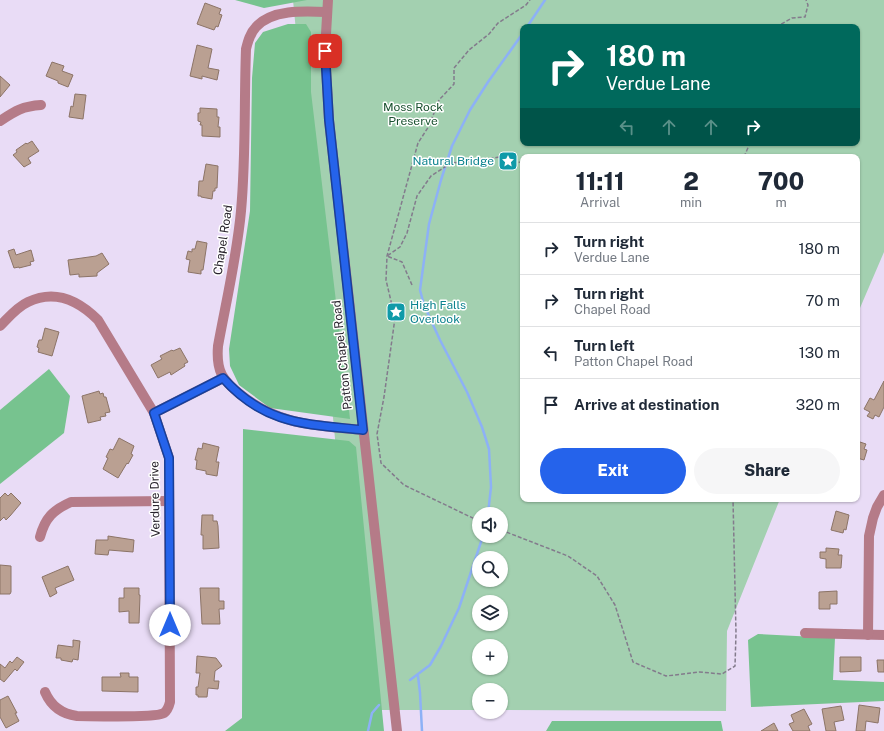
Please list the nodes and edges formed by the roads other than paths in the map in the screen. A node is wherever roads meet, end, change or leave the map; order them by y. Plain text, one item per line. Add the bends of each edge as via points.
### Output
1 (328, 0) edge
2 (327, 12) junction
3 (42, 105) dead end
4 (0, 121) edge
5 (0, 326) edge
6 (223, 378) junction
7 (154, 413) junction
8 (363, 430) junction
9 (884, 495) edge
10 (169, 501) junction
11 (40, 537) dead end
12 (805, 632) dead end
13 (868, 635) junction
14 (884, 635) edge
15 (45, 692) dead end
16 (397, 731) edge

1 - 2 street, Patton Chapel Road
2 - 6 street, Chapel Road via 300,11 265,19 250,36 246,49 241,212 217,358 218,369
2 - 8 street, Patton Chapel Road via 325,51 329,120
3 - 4 street via 17,110
5 - 7 street, Verdure Drive via 16,310 45,296 66,298 86,308 98,320
6 - 7 street
6 - 8 street, Chapel Road via 249,402 280,418 309,425
7 - 10 street, Verdure Drive via 169,458
8 - 16 street, Patton Chapel Road
9 - 13 street via 870,527
10 - 11 street via 71,502 53,513 44,524
10 - 15 street, Verdure Drive via 168,708 164,713 151,716 71,716 53,706
12 - 13 street
13 - 14 street

